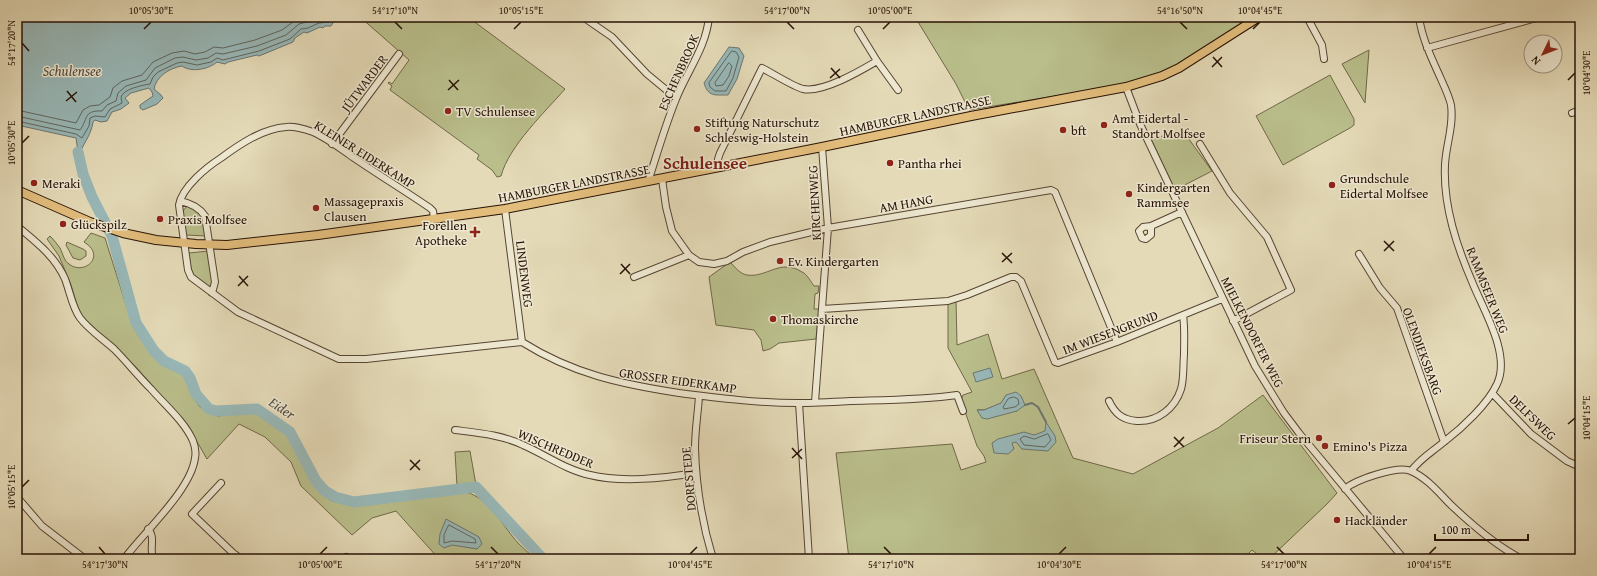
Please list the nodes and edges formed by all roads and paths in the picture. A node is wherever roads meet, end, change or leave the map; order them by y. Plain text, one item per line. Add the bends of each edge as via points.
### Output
1 (583, 17) edge
2 (709, 17) edge
3 (1259, 17) edge
4 (1306, 17) edge
5 (1419, 17) edge
6 (1540, 17) edge
7 (858, 30) dead end
8 (1427, 48) junction
9 (399, 54) dead end
10 (1324, 58) dead end
11 (877, 61) junction
12 (1126, 87) junction
13 (898, 90) dead end
14 (676, 98) junction
15 (1580, 110) edge
16 (1572, 113) dead end
17 (332, 144) junction
18 (1200, 144) dead end
19 (822, 147) junction
20 (718, 167) junction
21 (662, 178) junction
22 (648, 182) junction
23 (17, 190) edge
24 (180, 201) junction
25 (505, 209) junction
26 (1182, 212) junction
27 (434, 219) junction
28 (17, 226) edge
29 (1152, 226) dead end
30 (828, 228) junction
31 (184, 243) junction
32 (210, 245) junction
33 (1359, 254) dead end
34 (689, 255) junction
35 (634, 277) dead end
36 (212, 293) junction
37 (1222, 299) junction
38 (822, 309) junction
39 (1183, 316) junction
40 (1233, 321) junction
41 (522, 342) junction
42 (1117, 342) junction
43 (1492, 393) junction
44 (699, 396) junction
45 (1109, 401) dead end
46 (815, 402) junction
47 (799, 403) junction
48 (963, 411) dead end
49 (455, 430) dead end
50 (1444, 442) junction
51 (1580, 467) edge
52 (1411, 471) junction
53 (696, 473) junction
54 (221, 484) dead end
55 (1345, 489) junction
56 (17, 497) edge
57 (148, 529) junction
58 (85, 559) edge
59 (124, 559) edge
60 (153, 559) edge
61 (241, 559) edge
62 (713, 559) edge
63 (809, 559) edge
64 (1404, 559) edge
65 (1522, 559) edge

1 - 14 street via 612,37 647,74
2 - 14 street, ESCHENBROOK via 703,45
3 - 12 main road, HAMBURGER LANDSTRASSE via 1179,68
4 - 10 street via 1322,45
5 - 8 street, RAMMSEER WEG
6 - 8 street
7 - 11 street
8 - 43 street, RAMMSEER WEG via 1448,93 1451,109 1452,127 1445,163 1447,203 1461,253 1501,354 1500,376
9 - 17 street, JÜTWARDER
11 - 13 street
11 - 20 street via 845,79 813,89 803,89 762,68 720,153
12 - 19 main road, HAMBURGER LANDSTRASSE
12 - 26 street, MIELKENDORFER WEG via 1140,124
14 - 22 street, ESCHENBROOK
15 - 16 street
17 - 24 street, KLEINER EIDERKAMP via 301,128 270,130 237,146 215,161 197,177
17 - 27 street, KLEINER EIDERKAMP via 430,208
18 - 40 street via 1230,193 1267,237 1291,290
19 - 20 main road, HAMBURGER LANDSTRASSE
19 - 30 street, KIRCHENWEG
20 - 21 main road, HAMBURGER LANDSTRASSE
21 - 22 main road, HAMBURGER LANDSTRASSE
21 - 34 street via 672,231
22 - 25 main road, HAMBURGER LANDSTRASSE
23 - 31 main road, HAMBURGER LANDSTRASSE via 122,233
24 - 31 street
24 - 32 street via 190,203 202,211
25 - 27 main road, HAMBURGER LANDSTRASSE
25 - 41 street, LINDENWEG
26 - 29 street
26 - 37 street, MIELKENDORFER WEG
27 - 32 main road, HAMBURGER LANDSTRASSE via 318,235
28 - 57 street via 56,262 81,320 133,368 185,428 193,441 195,458 188,478 182,489
30 - 34 street, AM HANG via 770,242 714,264 699,262
30 - 38 street, KIRCHENWEG
30 - 42 street, AM HANG via 1051,190 1055,192
31 - 32 main road, HAMBURGER LANDSTRASSE
31 - 36 street via 191,278
32 - 36 street via 215,282
33 - 50 street, OLENDIEKSBARG via 1380,288 1398,308
34 - 35 street
36 - 41 street via 238,312 339,359 366,359
37 - 39 street, IM WIESENGRUND
37 - 40 street, MIELKENDORFER WEG
38 - 42 street, IM WIESENGRUND via 948,301 1016,277 1055,362
38 - 46 street, KIRCHENWEG
39 - 42 street, IM WIESENGRUND
39 - 45 street via 1183,378 1177,399 1171,407 1156,418 1137,421 1120,416 1113,410
40 - 55 street, MIELKENDORFER WEG via 1255,366 1284,413
41 - 44 street, GROSSER EIDERKAMP via 571,368 612,381
43 - 50 street, RAMMSEER WEG
43 - 51 street, DELFSWEG via 1531,434
44 - 47 street, GROSSER EIDERKAMP
44 - 53 street, DORFSTEDE via 695,446
46 - 47 street, GROSSER EIDERKAMP
46 - 48 street, GROSSER EIDERKAMP via 929,399 957,395
47 - 63 street
49 - 53 street, WISCHREDDER via 501,437 524,445 570,469 590,475 643,478
50 - 52 street, RAMMSEER WEG via 1420,460
52 - 55 street via 1386,472 1351,483
52 - 65 street via 1431,485 1483,533
53 - 62 street, DORFSTEDE via 701,513
54 - 61 street via 192,514
55 - 64 street, MIELKENDORFER WEG
56 - 58 street via 42,526
57 - 59 street
57 - 60 street via 152,537

